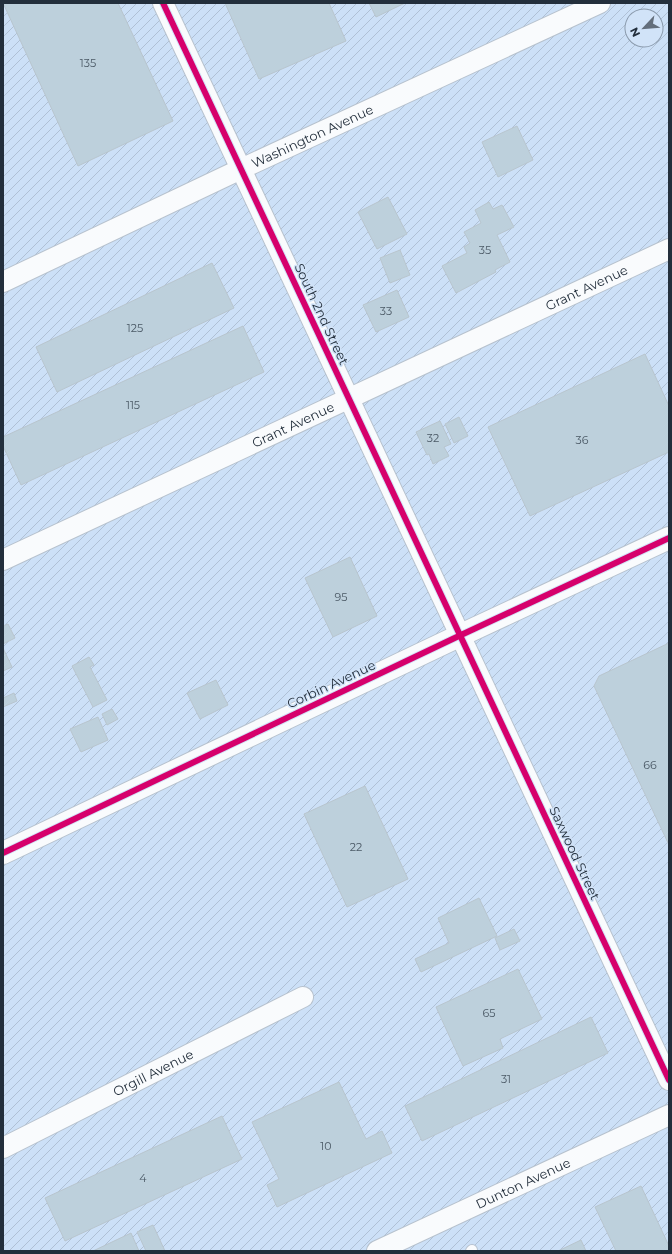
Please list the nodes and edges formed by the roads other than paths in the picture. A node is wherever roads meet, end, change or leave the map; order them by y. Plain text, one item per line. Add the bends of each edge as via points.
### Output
1 (163, 3) edge
2 (600, 3) edge
3 (241, 169) junction
4 (669, 249) edge
5 (3, 282) edge
6 (349, 397) junction
7 (669, 538) edge
8 (3, 560) edge
9 (461, 635) junction
10 (3, 853) edge
11 (303, 997) dead end
12 (669, 1080) edge
13 (669, 1114) edge
14 (3, 1148) edge
15 (377, 1251) edge

1 - 3 street, South 2nd Street
2 - 3 street, Washington Avenue
3 - 5 street, Washington Avenue
3 - 6 street, South 2nd Street
4 - 6 street, Grant Avenue
6 - 8 street, Grant Avenue
6 - 9 street, South 2nd Street
7 - 9 street, Corbin Avenue
9 - 10 street, Corbin Avenue
9 - 12 street, Saxwood Street
11 - 14 street, Orgill Avenue
13 - 15 street, Dunton Avenue

